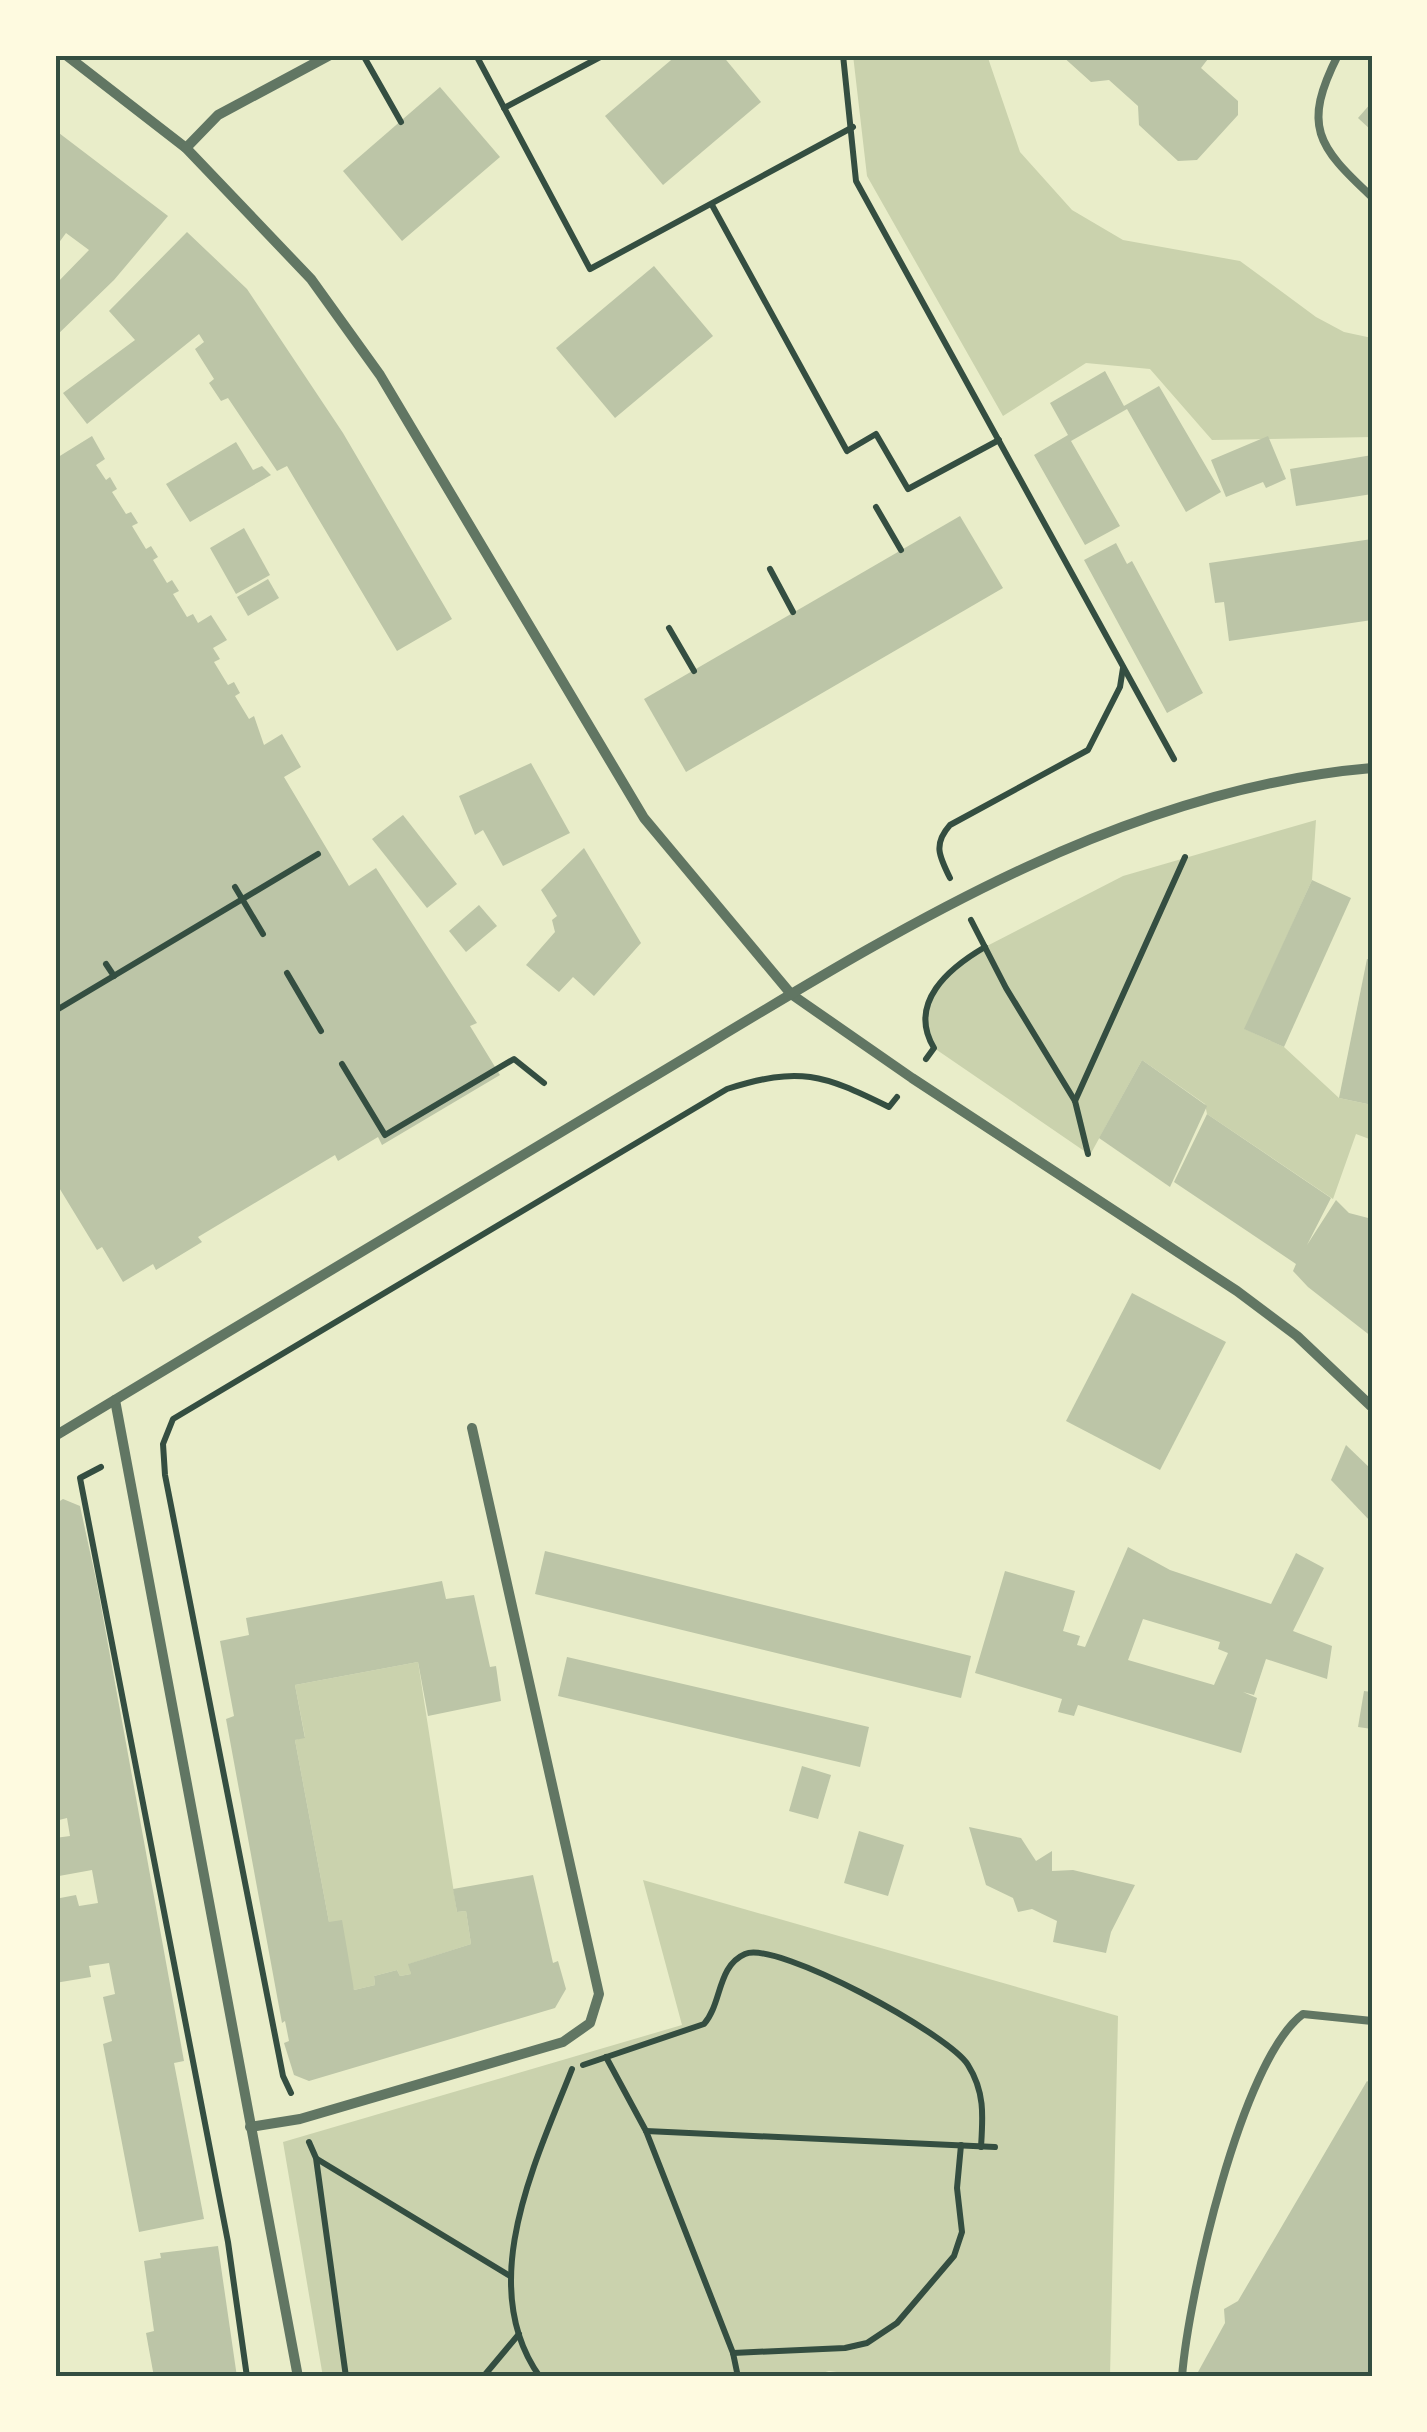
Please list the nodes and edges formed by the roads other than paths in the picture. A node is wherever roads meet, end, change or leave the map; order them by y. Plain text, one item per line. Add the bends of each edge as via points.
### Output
1 (66, 55) edge
2 (330, 55) edge
3 (1338, 55) edge
4 (186, 148) junction
5 (1372, 197) edge
6 (1372, 768) edge
7 (792, 994) junction
8 (114, 1400) junction
9 (1372, 1407) edge
10 (472, 1428) dead end
11 (55, 1436) edge
12 (1372, 2021) edge
13 (250, 2127) junction
14 (298, 2377) edge
15 (1182, 2377) edge

1 - 4 street
2 - 4 street via 218,115
3 - 5 lane via 1317,104 1317,128 1326,151
4 - 7 street via 255,216 344,323 644,818
6 - 7 street via 1224,791 1106,834 960,900
7 - 8 street
7 - 9 street via 1237,1292 1297,1336
8 - 11 street
8 - 13 street
10 - 13 street via 599,1994 590,2023 564,2042 300,2119
12 - 15 lane via 1303,2014 1273,2048 1232,2148 1189,2320
13 - 14 street

